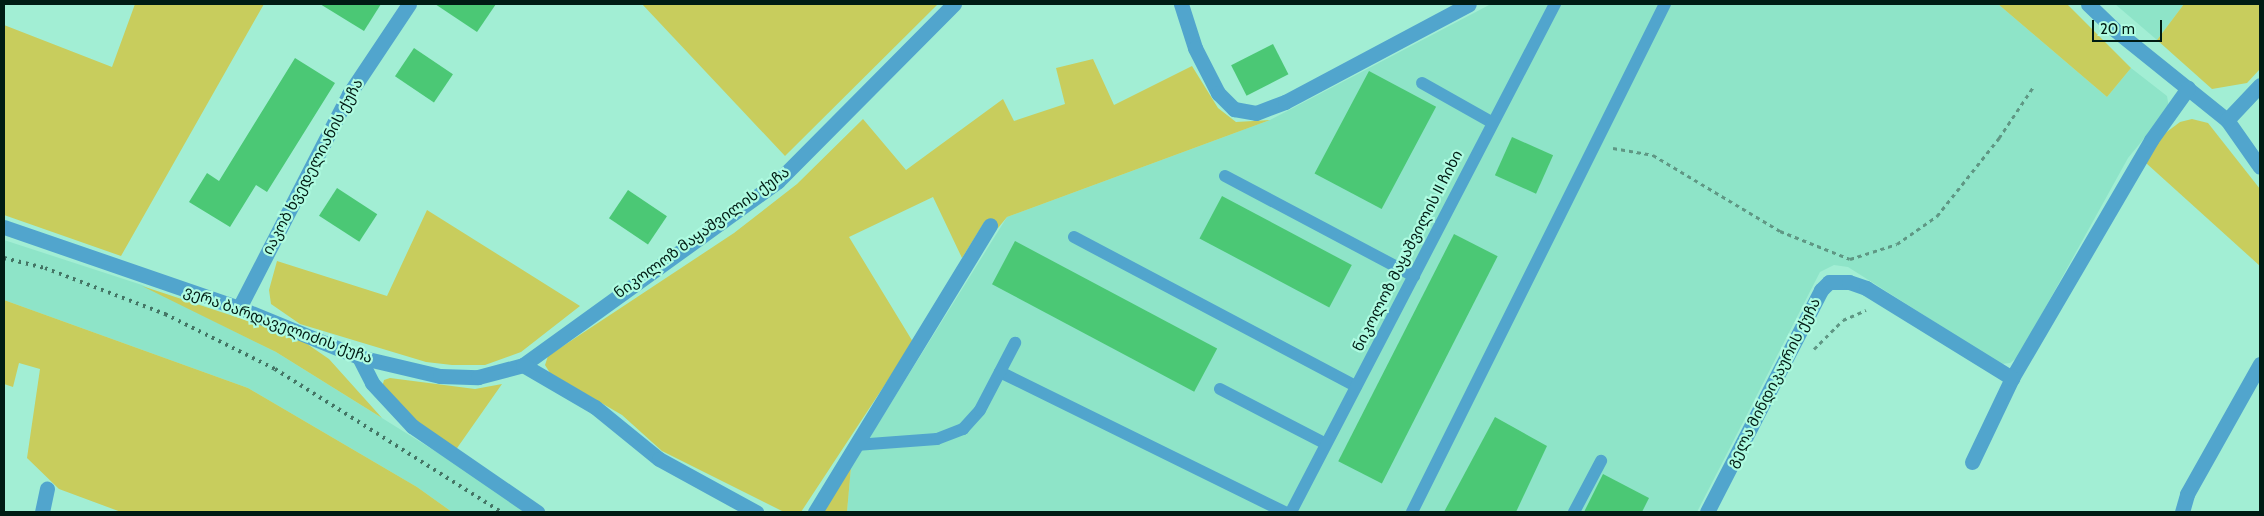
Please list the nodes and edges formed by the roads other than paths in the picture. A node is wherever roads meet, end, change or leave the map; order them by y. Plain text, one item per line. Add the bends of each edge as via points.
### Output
1 (409, 4) edge
2 (954, 4) edge
3 (1181, 4) edge
4 (1469, 4) edge
5 (1555, 4) edge
6 (1665, 4) edge
7 (2088, 4) edge
8 (1422, 83) dead end
9 (2260, 85) edge
10 (2188, 88) junction
11 (2227, 120) junction
12 (1493, 123) junction
13 (2260, 167) edge
14 (1225, 176) dead end
15 (990, 225) dead end
16 (4, 227) edge
17 (1074, 237) dead end
18 (1414, 276) junction
19 (239, 308) junction
20 (1015, 343) dead end
21 (359, 358) junction
22 (2260, 364) edge
23 (523, 365) junction
24 (1000, 372) junction
25 (2012, 378) junction
26 (1356, 386) junction
27 (1220, 389) dead end
28 (856, 444) junction
29 (1326, 444) junction
30 (1601, 461) dead end
31 (1972, 462) dead end
32 (47, 489) dead end
33 (42, 512) edge
34 (537, 512) edge
35 (756, 512) edge
36 (815, 512) edge
37 (1285, 512) edge
38 (1291, 512) edge
39 (1412, 512) edge
40 (1574, 512) edge
41 (1707, 512) edge
42 (2182, 512) edge

1 - 19 street, იაკობ ხვედელიანის ქუჩა via 349,94
2 - 23 street, ნიკოლოზ მაყაშვილის ქუჩა via 778,181
3 - 4 street via 1195,48 1218,94 1234,109 1256,113 1286,102
5 - 12 lane, ნიკოლოზ მაყაშვილის II ჩიხი
6 - 39 lane
7 - 10 street via 2115,30
8 - 12 lane
9 - 11 street
10 - 11 street
10 - 25 street via 2151,140
11 - 13 street
12 - 18 lane, ნიკოლოზ მაყაშვილის II ჩიხი
14 - 18 lane
15 - 28 street
16 - 19 street, ვერა ბარდაველიძის ქუჩა
17 - 26 lane
18 - 26 lane, ნიკოლოზ მაყაშვილის II ჩიხი
19 - 21 street, ვერა ბარდაველიძის ქუჩა
20 - 24 lane
21 - 23 street, ვერა ბარდაველიძის ქუჩა via 440,376 478,378
21 - 34 street via 372,383 412,426
22 - 42 street via 2187,494
23 - 35 street via 596,407 659,459
24 - 28 lane via 980,410 963,429 937,439
24 - 37 lane
25 - 31 street
25 - 41 street, გელა მინდიკაურის ქუჩა via 1849,282 1830,282 1821,290
26 - 29 lane, ნიკოლოზ მაყაშვილის II ჩიხი
27 - 29 lane
28 - 36 street
29 - 38 lane, ნიკოლოზ მაყაშვილის II ჩიხი
30 - 40 lane
32 - 33 street

